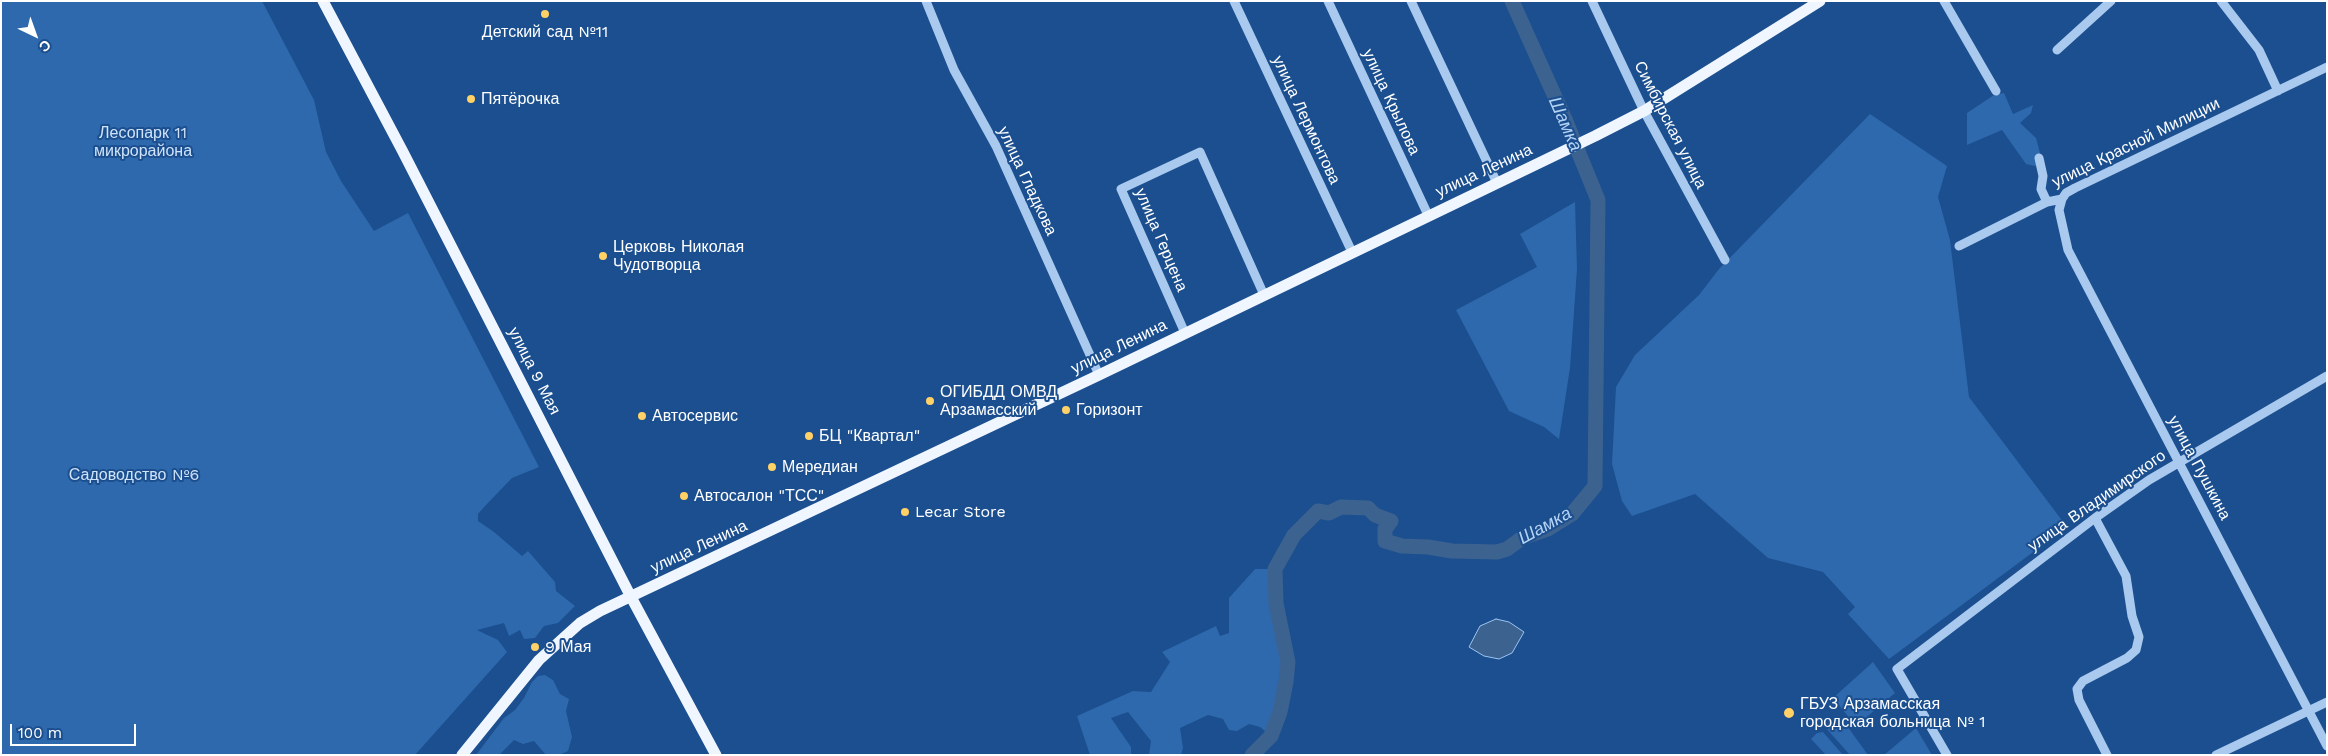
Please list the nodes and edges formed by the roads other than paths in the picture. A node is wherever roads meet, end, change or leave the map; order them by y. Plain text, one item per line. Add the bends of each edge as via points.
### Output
1 (323, 1) edge
2 (926, 1) edge
3 (1234, 1) edge
4 (1328, 1) edge
5 (1411, 1) edge
6 (1592, 1) edge
7 (1820, 1) edge
8 (1944, 1) edge
9 (2111, 1) edge
10 (2221, 1) edge
11 (2057, 50) dead end
12 (2327, 67) edge
13 (1996, 91) dead end
14 (2278, 91) junction
15 (1644, 111) junction
16 (2039, 158) dead end
17 (1496, 183) junction
18 (2062, 199) junction
19 (2047, 202) junction
20 (1428, 215) junction
21 (1959, 246) dead end
22 (1352, 252) junction
23 (1725, 260) dead end
24 (1264, 295) junction
25 (1186, 333) junction
26 (1099, 375) junction
27 (2327, 376) edge
28 (2178, 462) junction
29 (2095, 518) junction
30 (631, 597) junction
31 (2327, 702) edge
32 (2309, 711) junction
33 (2327, 746) edge
34 (462, 755) edge
35 (716, 755) edge
36 (1947, 755) edge
37 (2107, 755) edge
38 (2216, 755) edge

1 - 30 main road, улица 9 Мая
2 - 26 street, улица Гладкова via 954,70 996,146
3 - 22 street, улица Лермонтова
4 - 20 street, улица Крылова
5 - 17 street
6 - 15 street, Симбирская улица
7 - 15 main road, улица Ленина
8 - 13 street
9 - 11 street
10 - 14 street via 2259,50
12 - 14 street, улица Красной Милиции
14 - 18 street, улица Красной Милиции via 2066,192
15 - 17 main road, улица Ленина
15 - 23 street, Симбирская улица
16 - 19 street via 2043,176 2040,189
17 - 20 main road, улица Ленина
18 - 19 street, улица Красной Милиции
18 - 28 street, улица Пушкина via 2059,210 2068,250
19 - 21 street, улица Красной Милиции
20 - 22 main road, улица Ленина
22 - 24 main road, улица Ленина
24 - 25 main road, улица Ленина
24 - 25 street, улица Герцена via 1200,152 1122,189
25 - 26 main road, улица Ленина
26 - 30 main road, улица Ленина
27 - 28 street, улица Владимирского
28 - 29 street, улица Владимирского
28 - 32 street, улица Пушкина
29 - 36 street, улица Владимирского via 1897,669
29 - 37 street via 2126,576 2139,638 2136,650 2128,658 2083,681 2077,689
30 - 34 main road, улица Ленина via 580,623 558,641
30 - 35 main road, улица 9 Мая
31 - 32 street
32 - 33 street, улица Пушкина
32 - 38 street

